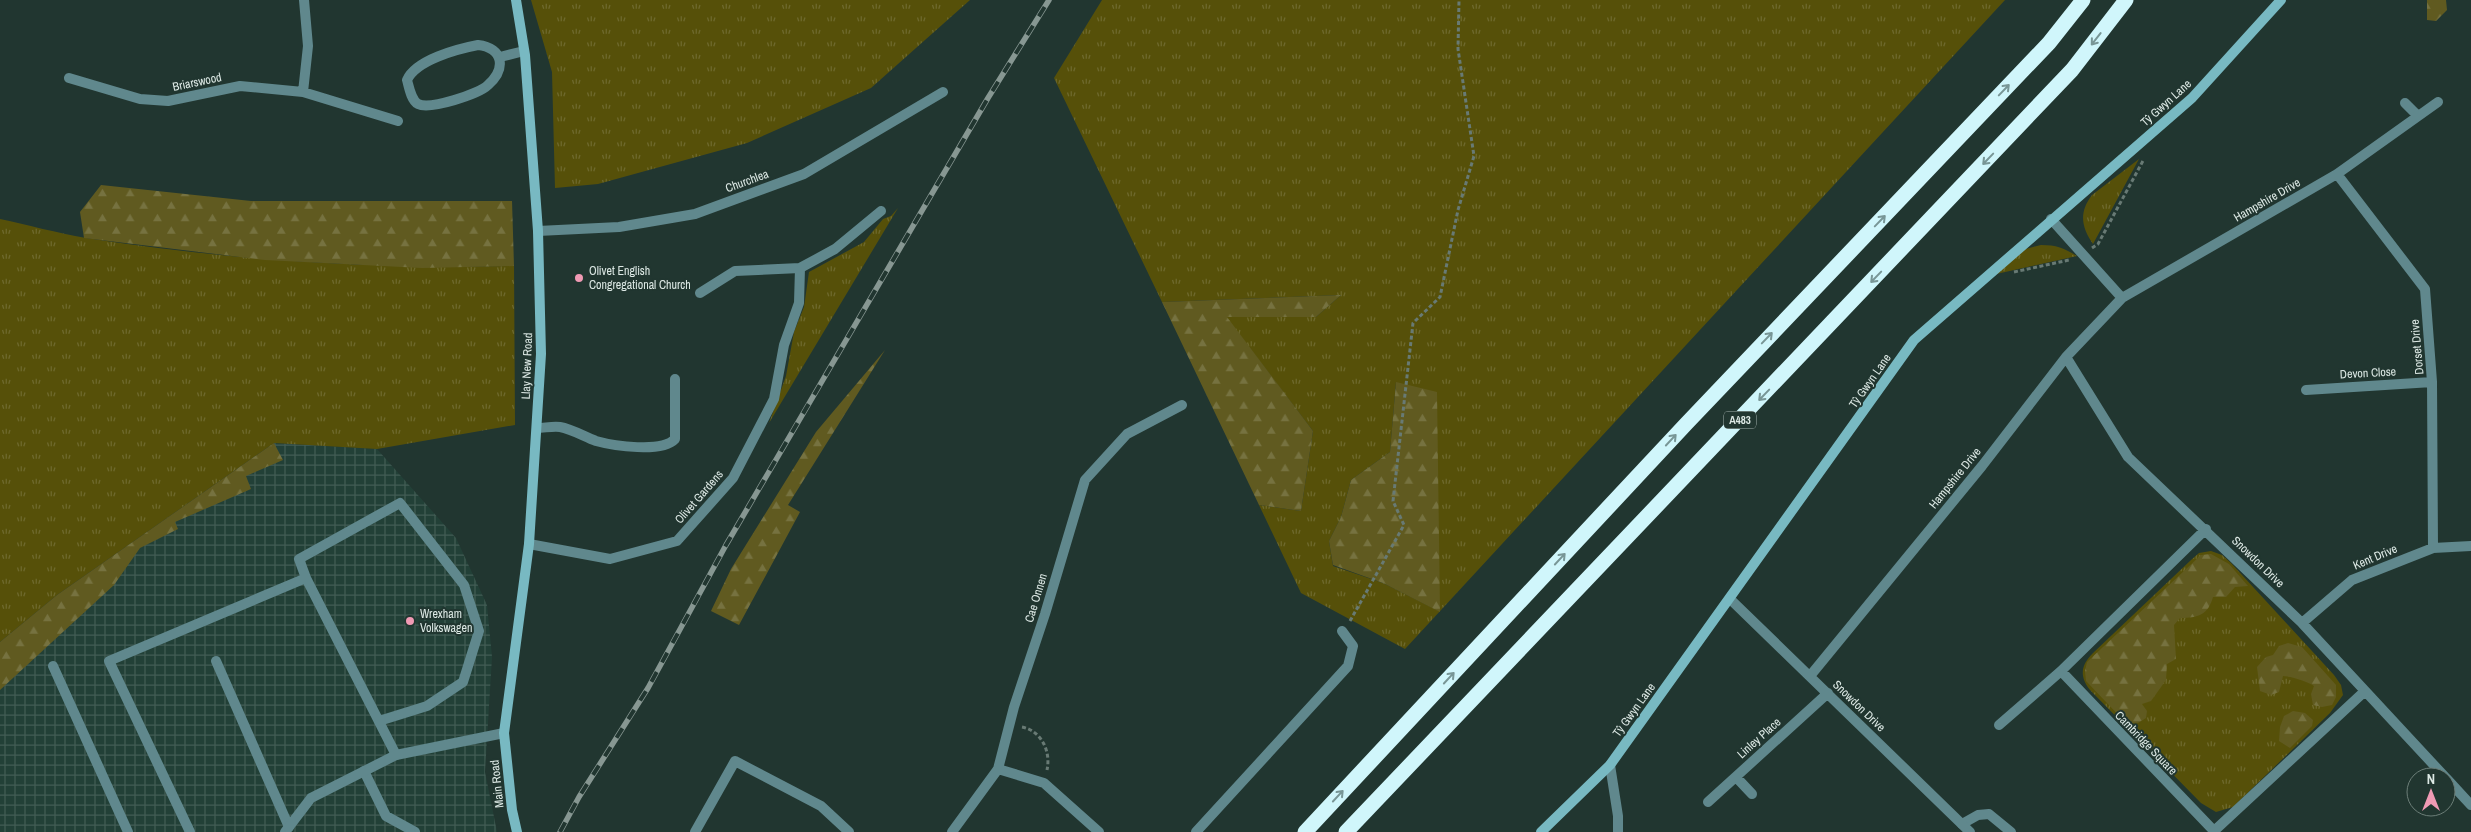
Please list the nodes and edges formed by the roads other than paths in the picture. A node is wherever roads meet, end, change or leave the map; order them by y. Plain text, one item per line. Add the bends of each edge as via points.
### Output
1 (304, 0) edge
2 (516, 0) edge
3 (2083, 0) edge
4 (2126, 0) edge
5 (2281, 0) edge
6 (524, 51) junction
7 (500, 57) junction
8 (69, 78) dead end
9 (303, 92) junction
10 (943, 92) dead end
11 (2438, 102) dead end
12 (2405, 103) dead end
13 (2418, 116) junction
14 (398, 121) dead end
15 (2337, 174) junction
16 (881, 211) dead end
17 (2051, 219) junction
18 (538, 231) junction
19 (800, 268) junction
20 (700, 293) dead end
21 (2122, 298) junction
22 (2066, 357) junction
23 (675, 379) dead end
24 (2432, 382) junction
25 (2306, 390) dead end
26 (1182, 405) dead end
27 (537, 428) junction
28 (2206, 529) junction
29 (529, 544) junction
30 (2471, 546) edge
31 (2433, 548) junction
32 (306, 578) junction
33 (1730, 600) junction
34 (2302, 623) junction
35 (1347, 629) road end
36 (216, 661) dead end
37 (53, 666) dead end
38 (2061, 671) junction
39 (1810, 676) junction
40 (2365, 691) junction
41 (1828, 693) junction
42 (379, 721) junction
43 (1999, 725) dead end
44 (504, 733) junction
45 (396, 755) junction
46 (1610, 765) junction
47 (2435, 767) edge
48 (998, 769) junction
49 (364, 771) junction
50 (1736, 777) junction
51 (2456, 789) edge
52 (1752, 794) dead end
53 (1708, 802) dead end
54 (2471, 805) edge
55 (1966, 828) edge
56 (287, 829) edge
57 (128, 832) edge
58 (190, 832) edge
59 (415, 832) edge
60 (517, 832) edge
61 (695, 832) edge
62 (849, 832) edge
63 (952, 832) edge
64 (1099, 832) edge
65 (1196, 832) edge
66 (1305, 832) edge
67 (1346, 832) edge
68 (1541, 832) edge
69 (1618, 832) edge
70 (2010, 832) edge
71 (2213, 832) edge

1 - 9 street via 308,46
2 - 6 street, Llay New Road
66 -> 3 highway via 1692,417 2049,43
4 -> 67 highway, A483 via 2072,70
5 - 17 street, Tŷ Gwyn Lane via 2192,98
6 - 7 street
6 - 18 street, Llay New Road
7 - 7 street via 497,75 477,93 423,105 417,104 411,96 407,80 419,66 478,45 498,52
8 - 9 street, Briarswood via 140,99 168,101 240,86
9 - 14 street, Briarswood
10 - 18 street, Churchlea via 804,174 695,214 619,227
11 - 13 street, Hampshire Drive
12 - 13 street
13 - 15 street, Hampshire Drive
15 - 21 street, Hampshire Drive
15 - 24 street, Dorset Drive via 2424,289
16 - 19 street via 835,249
17 - 21 street
17 - 33 street, Tŷ Gwyn Lane via 1914,340
18 - 27 street, Llay New Road via 541,354
19 - 20 street via 735,271
19 - 29 street, Olivet Gardens via 799,302 784,345 774,399 733,478 677,541 610,560
21 - 22 street, Hampshire Drive
22 - 28 street, Snowdon Drive via 2128,456
22 - 39 street, Hampshire Drive via 1982,466
23 - 27 street via 675,439 670,444 626,446 599,441 560,427
24 - 25 street, Devon Close
24 - 31 street, Dorset Drive
26 - 48 street, Cae Onnen via 1128,434 1084,480
27 - 29 street, Llay New Road
28 - 34 street, Snowdon Drive
28 - 38 street
29 - 44 street, Llay New Road
30 - 31 street, Kent Drive
31 - 34 street, Kent Drive via 2352,580
32 - 42 street
32 - 42 street via 299,559 400,503 464,584 479,631 463,682 427,706
32 - 58 street via 109,661
33 - 39 street, Snowdon Drive
33 - 46 street, Tŷ Gwyn Lane
34 - 40 street, Snowdon Drive
35 - 65 street via 1352,646 1348,666
36 - 56 street
37 - 57 street
38 - 43 street
38 - 71 street, Cambridge Square
39 - 41 street, Snowdon Drive
40 - 47 street, Snowdon Drive
40 - 71 street, Cambridge Square
41 - 50 street, Linley Place
41 - 55 street, Snowdon Drive
42 - 45 street
44 - 45 street
44 - 60 street, Main Road
45 - 49 street
46 - 68 street, Tŷ Gwyn Lane
46 - 69 street
48 - 63 street, Cae Onnen
48 - 64 street via 1044,783
49 - 56 street via 311,798
49 - 59 street via 386,816
50 - 52 street
50 - 53 street, Linley Place
51 - 54 street, Snowdon Drive
55 - 70 street via 1978,815 1989,814
61 - 62 street via 736,761 821,806

